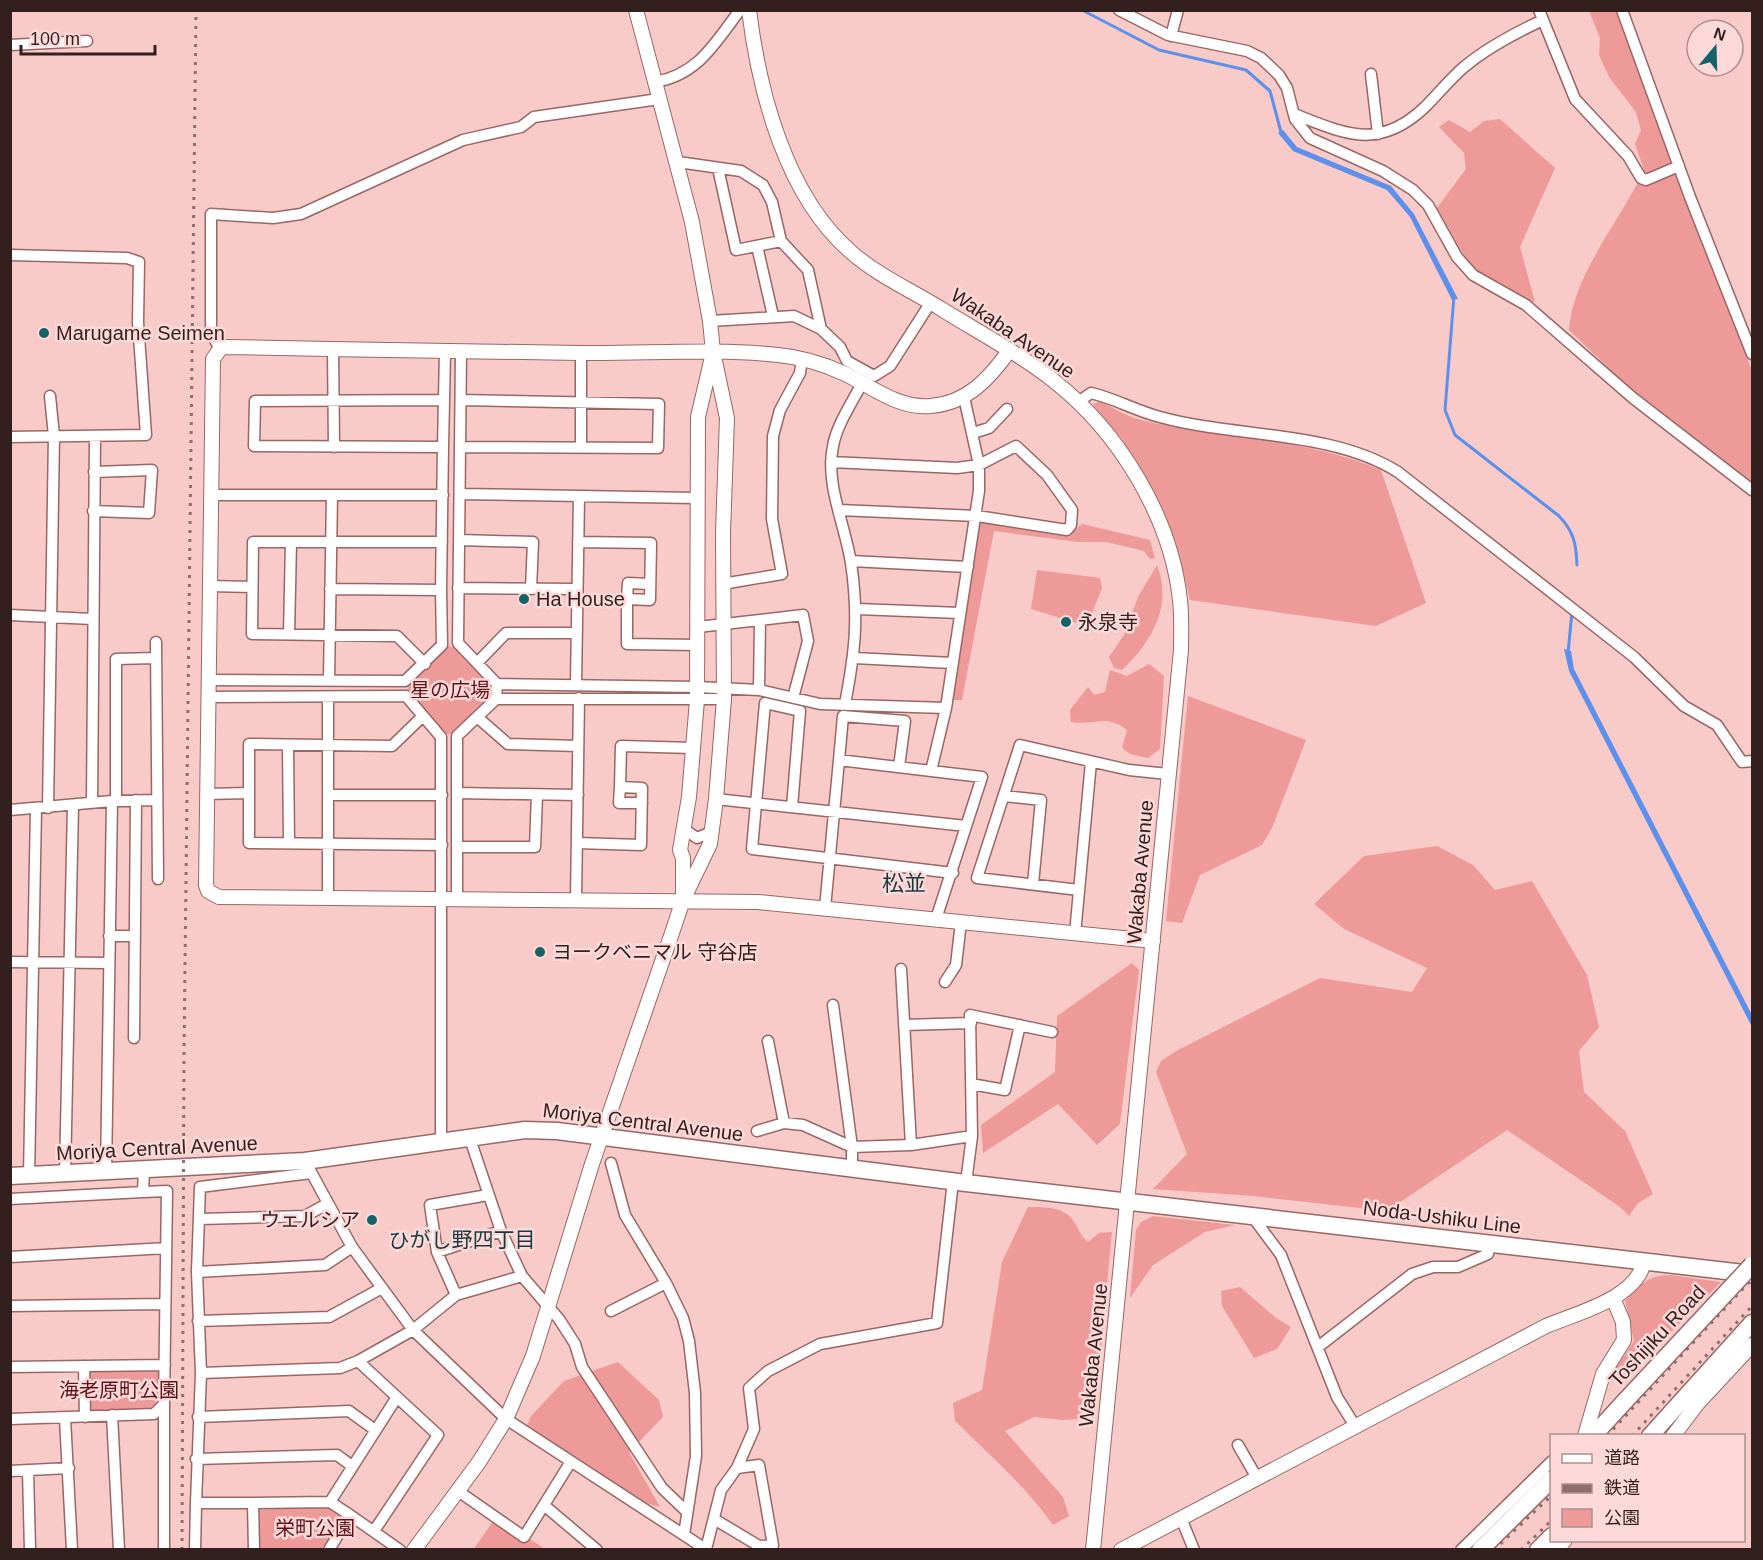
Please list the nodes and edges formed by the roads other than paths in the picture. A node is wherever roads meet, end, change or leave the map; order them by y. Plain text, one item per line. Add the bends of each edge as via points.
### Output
1 (636, 10) edge
2 (740, 10) edge
3 (749, 10) edge
4 (1119, 10) edge
5 (1178, 10) edge
6 (1622, 10) edge
7 (1541, 15) edge
8 (1171, 36) junction
9 (87, 42) dead end
10 (10, 45) edge
11 (1371, 74) dead end
12 (655, 82) junction
13 (659, 99) junction
14 (1294, 114) junction
15 (1378, 134) junction
16 (678, 162) junction
17 (1679, 166) junction
18 (718, 168) junction
19 (780, 242) junction
20 (757, 246) junction
21 (10, 255) edge
22 (931, 302) junction
23 (773, 316) junction
24 (710, 321) junction
25 (820, 329) junction
26 (220, 349) junction
27 (333, 349) junction
28 (446, 351) junction
29 (461, 351) junction
30 (1009, 351) junction
31 (713, 352) junction
32 (581, 353) junction
33 (1752, 354) edge
34 (801, 359) junction
35 (862, 383) junction
36 (50, 396) dead end
37 (964, 397) junction
38 (333, 400) junction
39 (444, 400) junction
40 (461, 400) junction
41 (1078, 402) junction
42 (582, 403) junction
43 (1007, 409) dead end
44 (973, 433) junction
45 (54, 435) junction
46 (10, 436) edge
47 (94, 436) junction
48 (334, 447) junction
49 (443, 447) junction
50 (460, 447) junction
51 (581, 447) junction
52 (831, 462) junction
53 (979, 465) junction
54 (94, 472) junction
55 (1752, 490) edge
56 (460, 494) junction
57 (211, 495) junction
58 (332, 495) junction
59 (443, 495) junction
60 (579, 497) junction
61 (696, 498) junction
62 (839, 510) junction
63 (93, 511) junction
64 (977, 516) junction
65 (459, 540) junction
66 (442, 542) junction
67 (578, 542) junction
68 (291, 543) junction
69 (331, 543) junction
70 (851, 561) junction
71 (968, 567) junction
72 (650, 584) junction
73 (723, 584) junction
74 (209, 586) junction
75 (252, 587) junction
76 (458, 588) junction
77 (330, 589) junction
78 (531, 589) junction
79 (441, 590) junction
80 (578, 590) junction
81 (627, 600) junction
82 (857, 609) junction
83 (960, 614) junction
84 (10, 615) edge
85 (52, 616) junction
86 (92, 619) junction
87 (760, 620) junction
88 (723, 625) junction
89 (698, 627) junction
90 (577, 633) junction
91 (289, 634) junction
92 (330, 635) junction
93 (156, 642) dead end
94 (698, 645) junction
95 (156, 658) junction
96 (854, 658) junction
97 (477, 663) junction
98 (952, 663) junction
99 (424, 664) junction
100 (208, 680) junction
101 (329, 680) junction
102 (497, 684) junction
103 (576, 684) junction
104 (759, 690) junction
105 (697, 693) junction
106 (724, 694) junction
107 (208, 697) junction
108 (328, 697) junction
109 (579, 698) junction
110 (793, 698) junction
111 (496, 699) junction
112 (845, 704) junction
113 (946, 708) junction
114 (423, 716) junction
115 (477, 717) junction
116 (288, 745) junction
117 (328, 745) junction
118 (578, 746) junction
119 (693, 748) junction
120 (839, 760) junction
121 (1752, 761) edge
122 (1091, 762) junction
123 (899, 767) junction
124 (931, 771) junction
125 (1168, 774) junction
126 (457, 793) junction
127 (206, 794) junction
128 (249, 794) junction
129 (328, 795) junction
130 (442, 795) junction
131 (537, 795) junction
132 (578, 795) junction
133 (1004, 796) junction
134 (716, 799) junction
135 (136, 800) junction
136 (157, 800) junction
137 (114, 801) junction
138 (92, 803) junction
139 (756, 803) junction
140 (74, 806) junction
141 (792, 807) junction
142 (48, 808) junction
143 (36, 809) junction
144 (10, 810) edge
145 (833, 811) junction
146 (966, 826) junction
147 (684, 830) junction
148 (711, 832) junction
149 (289, 843) junction
150 (577, 843) junction
151 (328, 844) junction
152 (442, 845) junction
153 (457, 847) junction
154 (829, 857) junction
155 (953, 873) junction
156 (158, 879) dead end
157 (1033, 884) junction
158 (1079, 890) junction
159 (328, 897) junction
160 (450, 899) junction
161 (576, 899) junction
162 (683, 900) junction
163 (825, 908) junction
164 (936, 919) junction
165 (961, 922) junction
166 (1075, 934) junction
167 (110, 936) junction
168 (134, 936) junction
169 (1153, 941) junction
170 (10, 962) edge
171 (33, 962) junction
172 (70, 962) junction
173 (109, 963) junction
174 (901, 969) dead end
175 (945, 982) dead end
176 (833, 1005) dead end
177 (971, 1023) junction
178 (904, 1025) junction
179 (1020, 1025) junction
180 (1052, 1032) dead end
181 (134, 1038) dead end
182 (768, 1041) dead end
183 (971, 1084) junction
184 (784, 1123) junction
185 (757, 1131) dead end
186 (972, 1136) junction
187 (602, 1137) junction
188 (470, 1139) junction
189 (441, 1143) junction
190 (911, 1145) junction
191 (852, 1147) junction
192 (611, 1164) dead end
193 (308, 1167) junction
194 (852, 1169) junction
195 (144, 1170) junction
196 (106, 1172) junction
197 (65, 1174) junction
198 (10, 1176) edge
199 (29, 1176) junction
200 (960, 1182) junction
201 (143, 1192) junction
202 (488, 1195) junction
203 (10, 1199) edge
204 (1127, 1202) junction
205 (327, 1204) junction
206 (1252, 1216) junction
207 (200, 1219) junction
208 (501, 1231) junction
209 (1490, 1244) junction
210 (352, 1247) junction
211 (166, 1248) junction
212 (437, 1252) junction
213 (10, 1257) edge
214 (1644, 1261) junction
215 (1752, 1265) edge
216 (196, 1272) junction
217 (1752, 1274) edge
218 (522, 1276) junction
219 (666, 1283) junction
220 (380, 1289) junction
221 (456, 1295) junction
222 (1613, 1298) junction
223 (165, 1304) junction
224 (10, 1306) edge
225 (548, 1306) junction
226 (611, 1311) dead end
227 (198, 1321) junction
228 (1752, 1323) edge
229 (412, 1330) junction
230 (1752, 1345) edge
231 (1318, 1347) junction
232 (358, 1361) junction
233 (165, 1365) junction
234 (84, 1366) junction
235 (10, 1367) edge
236 (201, 1373) junction
237 (1596, 1394) junction
238 (397, 1397) junction
239 (164, 1404) junction
240 (1622, 1405) junction
241 (112, 1415) junction
242 (85, 1417) junction
243 (198, 1417) junction
244 (65, 1418) junction
245 (10, 1419) edge
246 (506, 1419) junction
247 (1355, 1426) junction
248 (375, 1430) junction
249 (1653, 1433) edge
250 (1586, 1434) edge
251 (1587, 1434) edge
252 (1675, 1434) edge
253 (1238, 1444) dead end
254 (196, 1459) junction
255 (1550, 1462) edge
256 (570, 1463) junction
257 (352, 1466) junction
258 (69, 1468) junction
259 (736, 1468) junction
260 (28, 1470) junction
261 (10, 1471) edge
262 (1257, 1478) junction
263 (1549, 1480) edge
264 (458, 1491) junction
265 (330, 1502) junction
266 (1521, 1502) junction
267 (196, 1503) junction
268 (253, 1503) junction
269 (545, 1506) junction
270 (686, 1511) junction
271 (350, 1515) junction
272 (1181, 1518) junction
273 (714, 1519) junction
274 (374, 1531) junction
275 (684, 1534) junction
276 (1550, 1537) edge
277 (707, 1549) edge
278 (30, 1550) edge
279 (72, 1550) edge
280 (119, 1550) edge
281 (164, 1550) edge
282 (195, 1550) edge
283 (254, 1550) edge
284 (329, 1550) edge
285 (400, 1550) edge
286 (414, 1550) edge
287 (597, 1550) edge
288 (1093, 1550) edge
289 (1120, 1550) edge
290 (1194, 1550) edge
291 (1461, 1550) edge
292 (1480, 1550) edge
293 (1538, 1550) edge

1 - 12 street
2 - 12 street via 695,65 674,79
3 - 22 street, Wakaba Avenue via 771,113 797,182 823,222 851,253
4 - 8 street
5 - 8 street
6 - 17 street
7 - 15 street via 1464,67 1408,122
7 - 17 street via 1575,99 1628,156 1641,178 1646,180
8 - 14 street via 1261,57 1283,81
9 - 10 street
11 - 15 street
12 - 13 street
13 - 16 street
13 - 26 street via 534,117 521,127 464,140 301,214 273,218 211,214 211,333
14 - 15 street via 1331,130
14 - 55 street via 1310,138 1383,171 1413,190 1428,205 1457,257 1473,275 1526,305 1633,398
16 - 18 street
16 - 24 street
17 - 33 street
18 - 19 street via 741,171 763,185 772,201
18 - 20 street via 736,250
19 - 20 street
19 - 25 street via 808,270
20 - 23 street
21 - 47 street via 127,258 139,262 138,322 146,435
22 - 25 street via 890,366 874,376 847,361 840,347
22 - 30 street, Wakaba Avenue
23 - 24 street
23 - 25 street via 794,316
24 - 31 street
26 - 27 street
26 - 57 street via 213,359
27 - 28 street
27 - 38 street
28 - 29 street
28 - 39 street
29 - 32 street
29 - 40 street
30 - 37 street via 994,372
30 - 41 street, Wakaba Avenue via 1055,381
31 - 32 street
31 - 34 street
31 - 61 street via 699,417
31 - 73 street via 727,418
32 - 42 street
34 - 35 street
34 - 73 street via 800,373 780,410 773,436 772,519 782,574
35 - 37 street via 911,406 929,406
35 - 52 street via 839,427
36 - 45 street
37 - 44 street
38 - 39 street
38 - 48 street
38 - 48 street via 255,400 254,446
39 - 49 street
40 - 42 street
40 - 50 street
41 - 121 street via 1091,393 1160,417 1338,448 1378,459 1652,672 1684,706 1717,724 1742,762
41 - 125 street, Wakaba Avenue via 1134,472 1157,519 1172,563 1180,600 1181,650
42 - 51 street
42 - 51 street via 659,404 658,448
43 - 44 street via 989,428
44 - 53 street
45 - 46 street
45 - 47 street
45 - 85 street
47 - 54 street
48 - 49 street
49 - 59 street
50 - 51 street
50 - 56 street
52 - 53 street via 957,468
52 - 62 street
53 - 64 street
53 - 64 street via 1016,446 1047,475 1072,510 1071,525 1066,530
54 - 63 street
54 - 63 street via 152,470 149,513
56 - 60 street
56 - 65 street
57 - 58 street
57 - 74 street
58 - 59 street
58 - 69 street
59 - 66 street
60 - 61 street
60 - 67 street
61 - 89 street
62 - 64 street
62 - 70 street
63 - 86 street
64 - 71 street
65 - 76 street
65 - 78 street via 533,542
66 - 69 street
66 - 79 street
67 - 72 street via 651,543
67 - 80 street
68 - 69 street
68 - 75 street via 253,542
68 - 91 street
69 - 77 street
70 - 71 street
70 - 82 street
71 - 83 street
72 - 81 street via 650,600
72 - 81 street via 628,583
73 - 88 street
74 - 75 street
74 - 100 street
75 - 91 street via 252,634
76 - 78 street
76 - 97 street via 458,643
77 - 79 street
77 - 92 street
78 - 80 street
79 - 99 street via 442,645
80 - 90 street
81 - 94 street via 627,644
82 - 83 street
82 - 96 street
83 - 98 street
84 - 85 street
85 - 86 street
85 - 142 street
86 - 138 street
87 - 88 street
87 - 104 street
87 - 110 street via 803,615 808,640
88 - 89 street
88 - 106 street
89 - 94 street
90 - 97 street via 506,633
90 - 103 street
91 - 92 street
92 - 99 street via 397,636
92 - 101 street
93 - 95 street
94 - 105 street
95 - 136 street
95 - 137 street via 116,659
96 - 98 street
96 - 112 street
97 - 102 street
98 - 113 street
99 - 101 street via 405,681
100 - 101 street
100 - 107 street
102 - 103 street
102 - 111 street
103 - 105 street
104 - 106 street
104 - 110 street
105 - 106 street
105 - 109 street
105 - 119 street
106 - 134 street
107 - 108 street
107 - 127 street
108 - 114 street via 406,696
108 - 117 street
109 - 111 street
109 - 118 street
110 - 112 street
111 - 115 street
112 - 113 street
113 - 124 street
114 - 117 street via 392,746
114 - 130 street via 441,737
115 - 118 street via 508,744
115 - 126 street via 457,736
116 - 117 street
116 - 128 street via 249,744
116 - 149 street
117 - 129 street
118 - 132 street
119 - 147 street
119 - 150 street via 621,746 620,787 642,788 641,845
120 - 123 street
120 - 123 street via 843,716 905,721
120 - 145 street
122 - 125 street
122 - 133 street via 1020,745
122 - 158 street
123 - 124 street
124 - 146 street via 982,777
125 - 169 street, Wakaba Avenue
126 - 131 street
126 - 153 street
127 - 128 street
127 - 159 street via 208,891 219,897
128 - 149 street via 249,843
129 - 130 street
129 - 151 street
130 - 152 street
131 - 132 street
131 - 153 street via 535,847
132 - 150 street
133 - 157 street via 1041,800
133 - 157 street via 977,878
134 - 139 street
134 - 148 street
135 - 136 street
135 - 137 street
135 - 168 street
136 - 156 street
137 - 138 street
137 - 167 street
138 - 140 street
139 - 141 street
139 - 141 street via 765,703 800,711
139 - 154 street via 752,849
140 - 142 street
140 - 172 street
141 - 145 street
142 - 143 street
143 - 144 street
143 - 171 street
145 - 146 street
145 - 154 street
146 - 155 street
147 - 148 street via 697,838
147 - 162 street via 680,850
148 - 162 street via 704,860
149 - 151 street
150 - 161 street
151 - 152 street
151 - 159 street
152 - 160 street
153 - 160 street
154 - 155 street
154 - 163 street
155 - 164 street
157 - 158 street
158 - 166 street
159 - 160 street
160 - 161 street
160 - 189 street
161 - 162 street
162 - 163 street
162 - 187 street
163 - 164 street
164 - 165 street
165 - 166 street
165 - 175 street via 956,965
166 - 169 street
167 - 168 street
167 - 173 street
168 - 181 street
169 - 204 street, Wakaba Avenue
170 - 171 street
171 - 172 street
171 - 199 street
172 - 173 street
172 - 197 street
173 - 196 street
174 - 178 street
176 - 191 street
177 - 178 street
177 - 179 street via 970,1015
177 - 183 street
178 - 190 street
179 - 180 street
179 - 183 street via 1005,1090
182 - 184 street
183 - 186 street
184 - 185 street
184 - 191 street via 802,1125
186 - 190 street
186 - 200 street
187 - 188 main road, Moriya Central Avenue via 525,1130
187 - 194 main road, Moriya Central Avenue
187 - 225 street
188 - 189 main road, Moriya Central Avenue
188 - 202 street
189 - 193 main road, Moriya Central Avenue
190 - 191 street
191 - 194 street
192 - 219 street via 625,1215
193 - 195 main road, Moriya Central Avenue
193 - 205 street
193 - 207 street via 201,1187
194 - 200 main road, Moriya Central Avenue
195 - 196 main road, Moriya Central Avenue
195 - 201 street
196 - 197 main road, Moriya Central Avenue
197 - 199 main road, Moriya Central Avenue
198 - 199 main road, Moriya Central Avenue
200 - 204 main road, Moriya Central Avenue
200 - 259 street via 937,1323 820,1344 768,1371 749,1388 754,1429
201 - 203 street
201 - 211 street via 167,1191
202 - 208 street
202 - 212 street via 430,1205
204 - 206 main road, Noda-Ushiku Line
204 - 288 street, Wakaba Avenue
205 - 207 street via 305,1216
205 - 210 street
206 - 209 main road, Noda-Ushiku Line
206 - 231 street via 1281,1255
207 - 216 street
208 - 212 street
208 - 218 street
209 - 214 main road, Noda-Ushiku Line
209 - 231 street via 1488,1254 1458,1267 1412,1274
210 - 216 street via 325,1265
210 - 220 street
211 - 213 street
211 - 223 street
212 - 221 street
214 - 217 main road, Noda-Ushiku Line
214 - 222 street via 1639,1278
215 - 240 main road, Toshijiku Road, bridge
216 - 227 street
218 - 221 street
218 - 225 street
219 - 226 street
219 - 270 street via 686,1329 695,1393 696,1456
220 - 227 street via 329,1317
220 - 229 street
221 - 229 street
222 - 237 street via 1623,1322 1624,1340
222 - 247 street via 1546,1326
223 - 224 street
223 - 233 street
225 - 246 street via 533,1356
225 - 270 street via 575,1344 582,1368 662,1488
227 - 236 street
228 - 249 main road
229 - 232 street
229 - 246 street
230 - 252 street
231 - 247 street via 1337,1397
232 - 236 street via 340,1368
232 - 238 street
233 - 234 street
233 - 239 street
234 - 235 street
234 - 242 street
236 - 243 street
237 - 240 street via 1608,1409
237 - 250 street
238 - 248 street
238 - 274 street via 438,1435
239 - 241 street via 154,1414
239 - 281 street
240 - 251 main road, Toshijiku Road
241 - 242 street
241 - 280 street
242 - 244 street
243 - 248 street via 349,1412
243 - 254 street
244 - 245 street
244 - 258 street
246 - 256 street
246 - 264 street
247 - 262 street
248 - 257 street
253 - 262 street
254 - 257 street via 337,1455
254 - 267 street
255 - 266 street
256 - 269 street
256 - 275 street
257 - 265 street
258 - 260 street
258 - 279 street
259 - 273 street via 721,1490
259 - 273 street via 759,1465 773,1545 759,1546
260 - 261 street
260 - 278 street
262 - 272 street
263 - 266 main road
264 - 269 street via 524,1537
264 - 286 street
265 - 268 street
265 - 271 street
266 - 291 street
266 - 292 main road
267 - 268 street
267 - 282 street
268 - 283 street
269 - 287 street
270 - 275 street
271 - 274 street
271 - 284 street
272 - 289 street
272 - 290 street
273 - 277 street
274 - 285 street
275 - 277 street
276 - 293 main road

